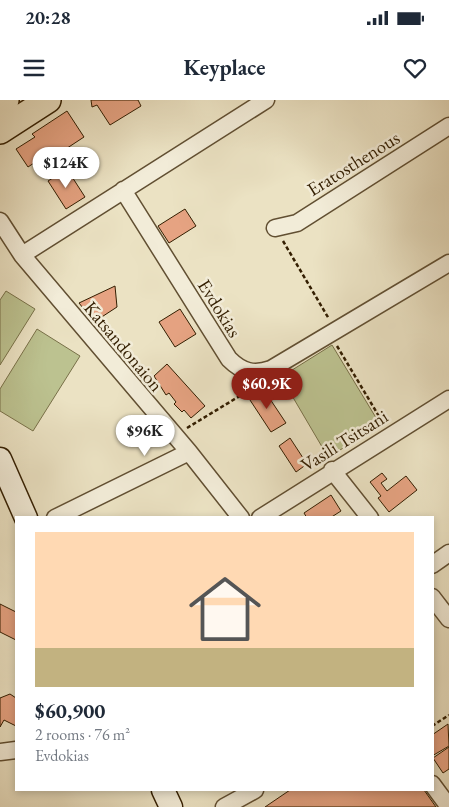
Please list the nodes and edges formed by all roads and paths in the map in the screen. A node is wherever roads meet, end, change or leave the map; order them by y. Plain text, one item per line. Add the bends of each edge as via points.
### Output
1 (6, 100) edge
2 (48, 100) edge
3 (266, 100) edge
4 (0, 104) edge
5 (449, 126) edge
6 (0, 131) edge
7 (122, 190) junction
8 (0, 221) edge
9 (275, 228) joint
10 (22, 255) junction
11 (449, 263) edge
12 (333, 333) junction
13 (248, 372) junction
14 (449, 399) edge
15 (390, 434) junction
16 (174, 436) junction
17 (189, 452) junction
18 (0, 459) edge
19 (332, 470) junction
20 (25, 516) edge
21 (60, 516) edge
22 (239, 516) edge
23 (263, 516) edge
24 (368, 516) edge
25 (449, 552) edge
26 (434, 563) edge
27 (434, 600) edge
28 (449, 619) edge
29 (449, 715) edge
30 (434, 725) edge
31 (15, 750) edge
32 (0, 752) edge
33 (434, 787) edge
34 (163, 791) edge
35 (253, 791) edge
36 (171, 807) edge
37 (224, 807) edge
38 (449, 807) edge

1 - 4 main road
2 - 6 main road
3 - 7 street
5 - 9 street, Eratosthenous via 297,223
7 - 10 street
7 - 13 street, Evdokias via 229,359
8 - 10 street, Katsandonaion
9 - 12 path
10 - 16 street, Katsandonaion
11 - 12 street
12 - 13 street via 271,369
12 - 15 path
13 - 16 path via 243,394
14 - 15 street, Vasili Tsitsani
15 - 19 street, Vasili Tsitsani
16 - 17 street, Katsandonaion
17 - 21 street
17 - 22 street, Katsandonaion
18 - 20 main road
19 - 23 street, Vasili Tsitsani
19 - 24 street
25 - 26 street
27 - 28 street
29 - 30 path
31 - 32 street
33 - 38 street
34 - 36 main road
35 - 37 street

